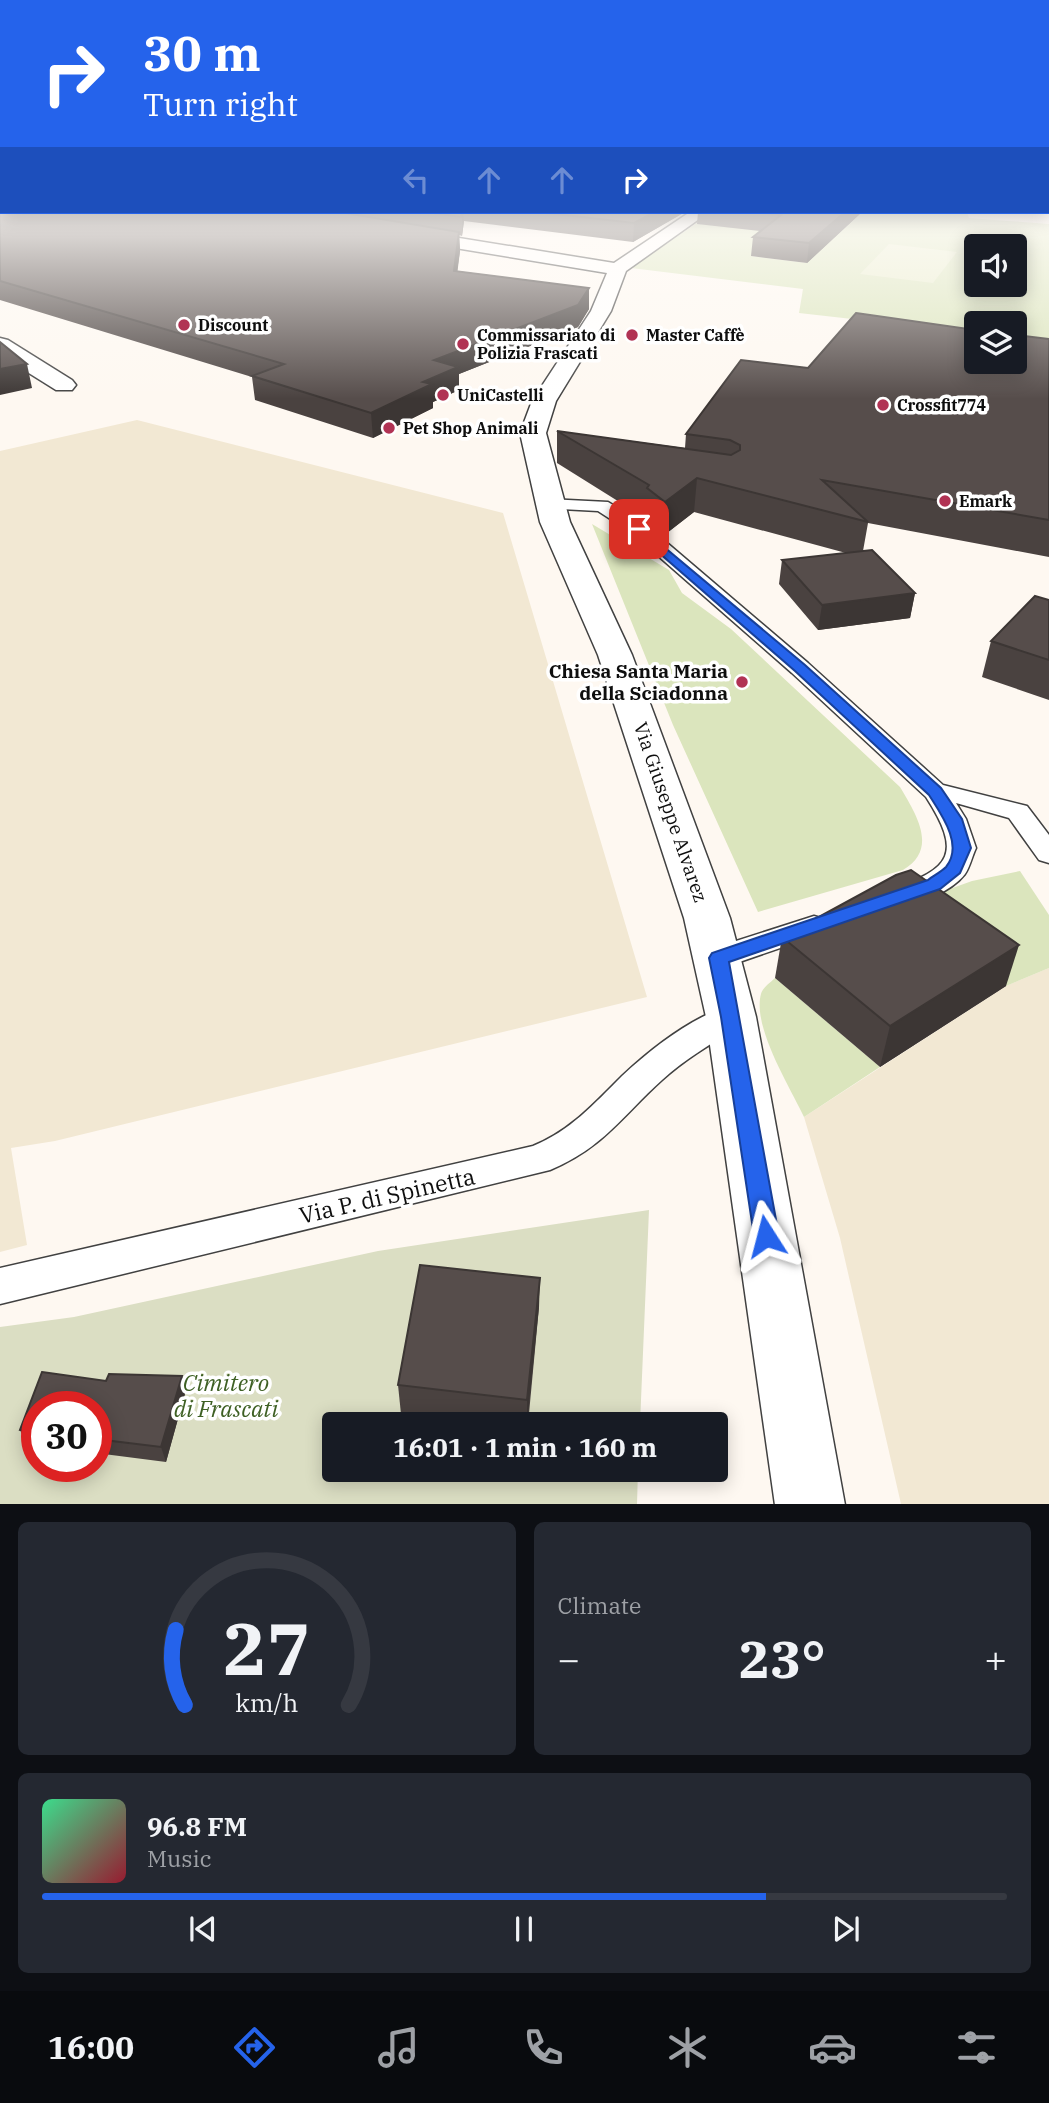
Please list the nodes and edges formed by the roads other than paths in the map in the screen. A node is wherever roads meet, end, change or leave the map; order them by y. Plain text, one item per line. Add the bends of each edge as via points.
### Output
1 (551, 258) edge
2 (630, 258) edge
3 (618, 269) junction
4 (0, 345) edge
5 (64, 385) dead end
6 (548, 504) junction
7 (935, 792) junction
8 (1049, 854) edge
9 (883, 902) edge
10 (833, 919) edge
11 (719, 958) junction
12 (731, 1017) junction
13 (0, 1286) edge
14 (810, 1504) edge

1 - 3 street
2 - 3 street
3 - 6 street, Via Giuseppe Alvarez via 601,312 544,401
4 - 5 street
6 - 7 lane via 602,506 639,529
6 - 11 street, Via Giuseppe Alvarez via 615,656
7 - 8 lane via 1018,812
7 - 9 lane via 953,819 962,848 954,869 934,885
10 - 11 lane
11 - 12 street, Via Giuseppe Alvarez
12 - 13 lane, Via P. di Spinetta via 649,1071 600,1124 560,1152
12 - 14 street, Via Giuseppe Alvarez

